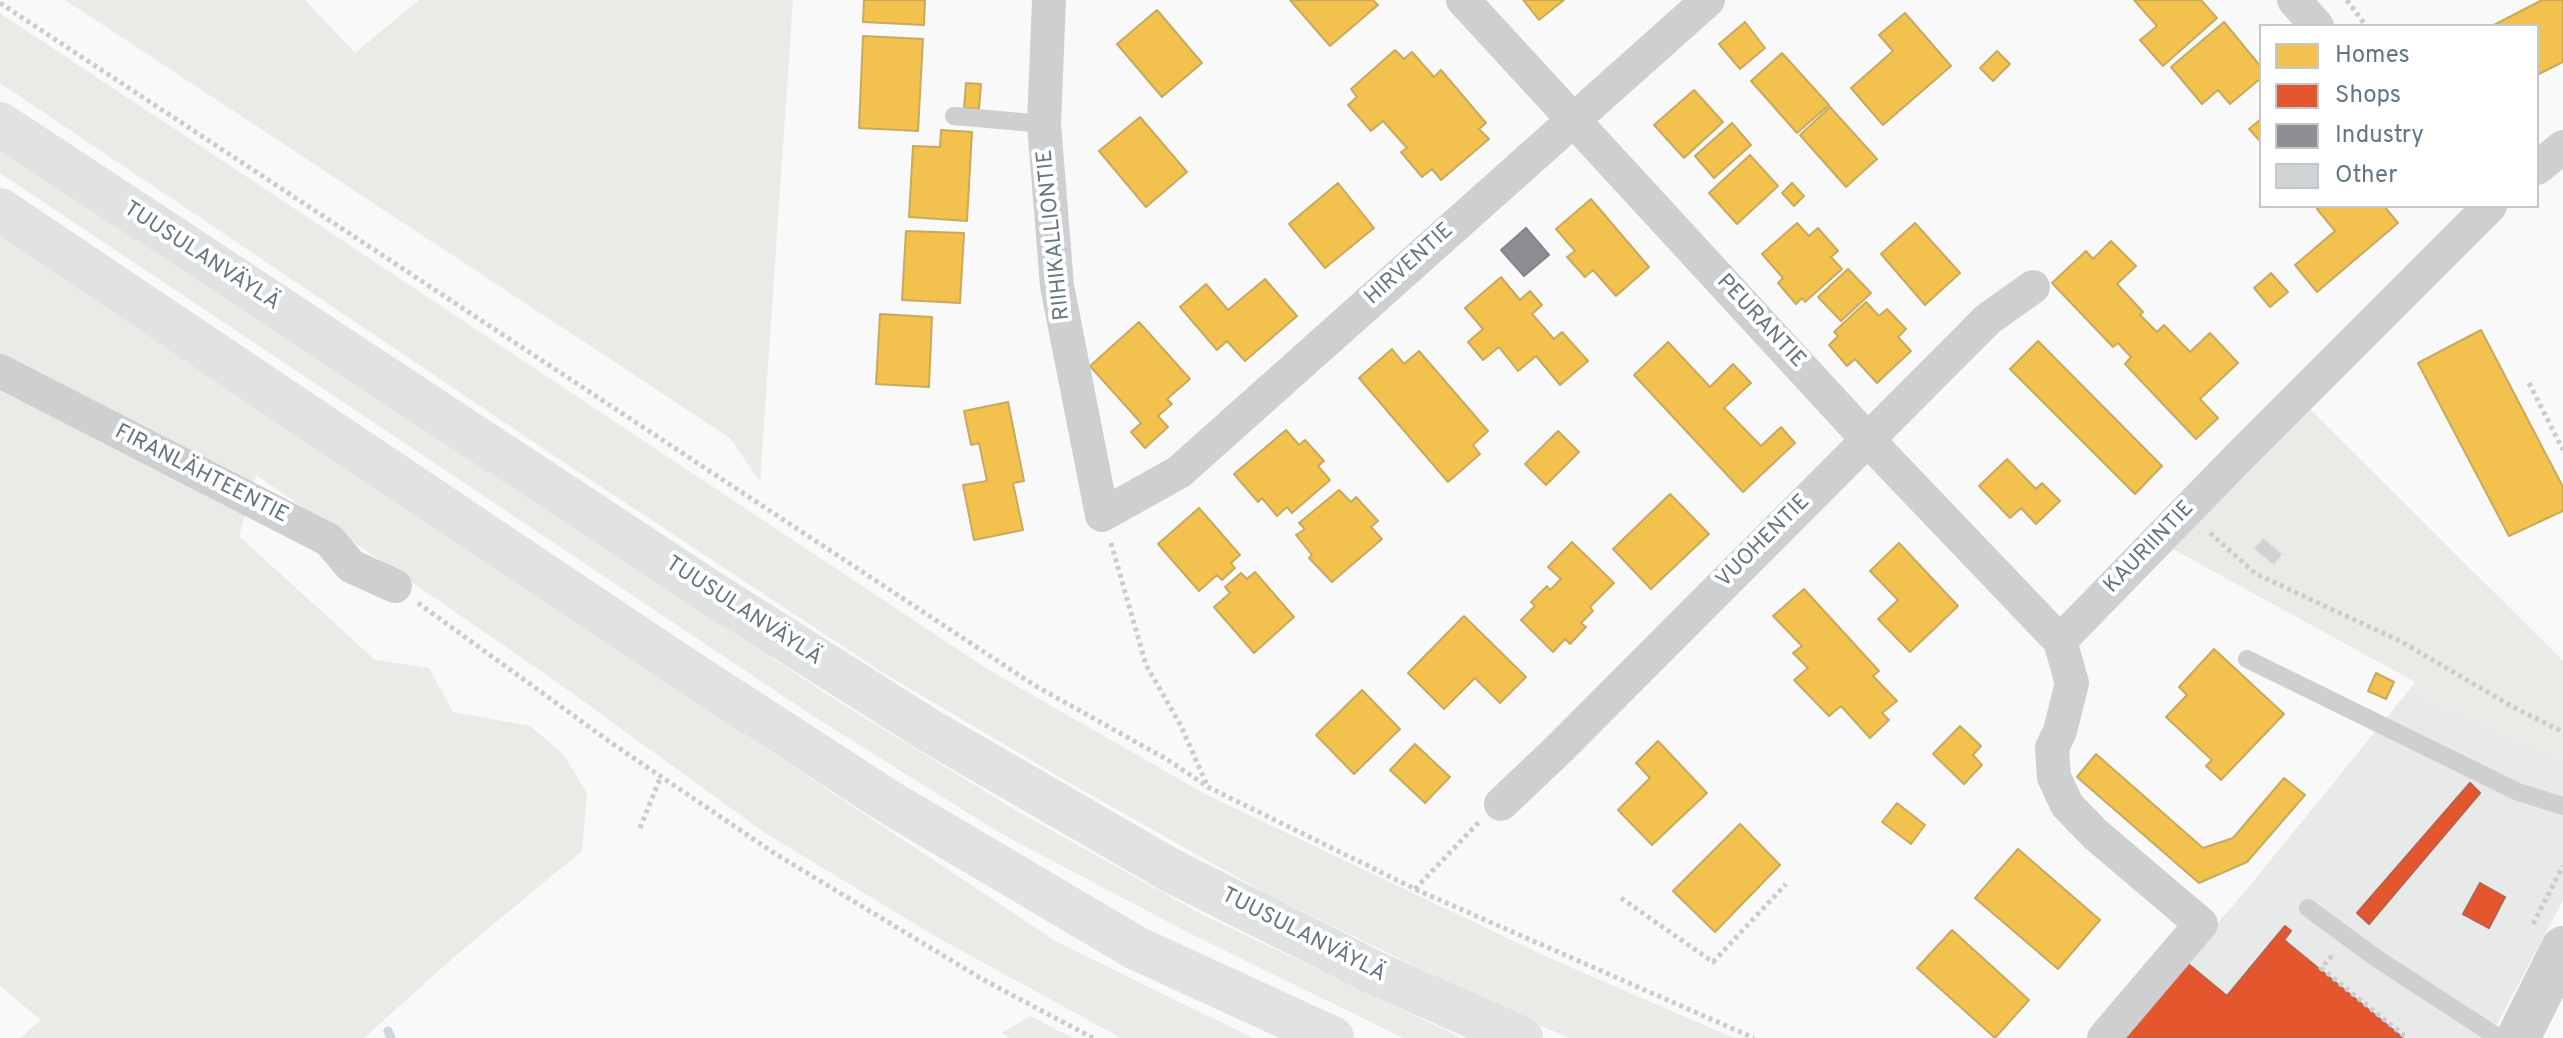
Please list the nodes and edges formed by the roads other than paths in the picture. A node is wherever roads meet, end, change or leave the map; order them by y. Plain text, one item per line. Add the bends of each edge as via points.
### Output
1 (1049, 0) edge
2 (1463, 0) edge
3 (1708, 0) edge
4 (2294, 0) edge
5 (2315, 24) edge
6 (954, 116) dead end
7 (1572, 121) junction
8 (0, 124) edge
9 (1044, 124) junction
10 (2563, 147) edge
11 (2539, 166) edge
12 (2482, 208) edge
13 (0, 210) edge
14 (2033, 287) dead end
15 (0, 371) edge
16 (1867, 439) junction
17 (1102, 515) joint
18 (395, 586) road end
19 (2060, 641) junction
20 (2247, 659) dead end
21 (1501, 804) road end
22 (2563, 806) edge
23 (2308, 908) dead end
24 (2563, 948) edge
25 (1332, 1038) edge
26 (1521, 1038) edge
27 (2104, 1038) edge
28 (2499, 1038) edge
29 (2518, 1038) edge

1 - 9 street, RIIHIKALLIONTIE
2 - 7 street, PEURANTIE
3 - 7 street, HIRVENTIE
4 - 5 street
6 - 9 lane
7 - 16 street, PEURANTIE
7 - 17 street, HIRVENTIE via 1179,472
8 - 26 main road, TUUSULANVÄYLÄ via 930,731 1170,870 1373,972
9 - 17 street, RIIHIKALLIONTIE via 1057,286
10 - 11 street
12 - 19 street, KAURIINTIE
13 - 25 main road via 889,802 1136,948
14 - 16 street, VUOHENTIE via 1988,319
15 - 18 street, FIRANLÄHTEENTIE via 329,540 351,566
16 - 19 street, PEURANTIE
16 - 21 street, VUOHENTIE
19 - 27 street via 2072,683 2052,748 2054,777 2067,805 2201,924
20 - 22 lane via 2518,792
23 - 28 lane
24 - 29 street

